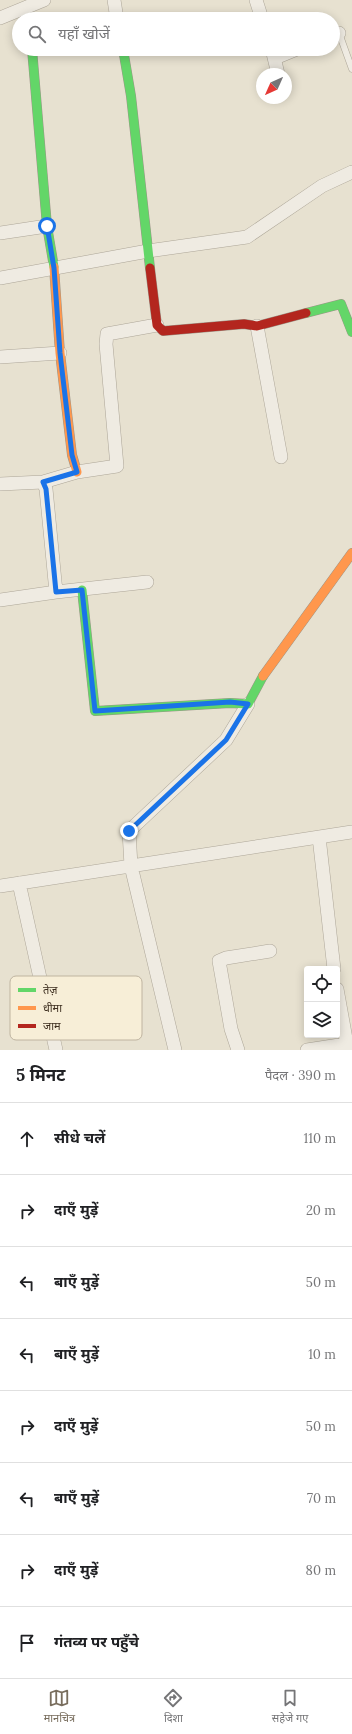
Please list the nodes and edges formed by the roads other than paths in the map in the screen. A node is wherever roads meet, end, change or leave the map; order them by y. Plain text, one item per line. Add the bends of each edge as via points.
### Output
1 (44, 0) edge
2 (114, 0) edge
3 (256, 0) edge
4 (30, 12) edge
5 (117, 12) edge
6 (260, 12) edge
7 (12, 16) edge
8 (0, 18) edge
9 (340, 43) edge
10 (33, 56) edge
11 (124, 56) edge
12 (274, 56) edge
13 (277, 68) edge
14 (352, 69) edge
15 (352, 172) edge
16 (47, 226) junction
17 (0, 233) edge
18 (148, 251) junction
19 (54, 268) junction
20 (0, 278) edge
21 (157, 325) junction
22 (257, 326) junction
23 (352, 332) edge
24 (60, 353) junction
25 (0, 357) edge
26 (281, 457) dead end
27 (77, 472) junction
28 (43, 482) junction
29 (0, 484) edge
30 (352, 553) edge
31 (147, 582) dead end
32 (82, 590) junction
33 (56, 592) junction
34 (0, 600) edge
35 (248, 704) junction
36 (352, 832) edge
37 (319, 837) junction
38 (131, 866) junction
39 (19, 883) junction
40 (0, 886) edge
41 (270, 951) dead end
42 (334, 966) edge
43 (40, 976) edge
44 (339, 1002) edge
45 (54, 1040) edge
46 (347, 1047) edge
47 (56, 1050) edge
48 (175, 1050) edge
49 (238, 1050) edge
50 (307, 1050) edge

1 - 4 street
2 - 5 street
3 - 6 street
7 - 8 street
9 - 14 lane
10 - 16 street
11 - 18 street
12 - 13 street
15 - 18 street via 322,186 247,237
16 - 17 street
16 - 19 street
18 - 19 street
18 - 21 street
19 - 20 street
19 - 24 street
21 - 22 street via 163,331 244,324
21 - 27 street via 107,334 117,466
22 - 23 street via 341,304
22 - 26 street
24 - 25 street
24 - 27 street via 72,455
27 - 28 street
28 - 29 street
28 - 33 street via 46,489
30 - 35 street via 259,681
31 - 32 street
32 - 33 street
32 - 35 street via 95,711 230,702
33 - 34 street
35 - 38 street via 226,740 129,831
36 - 37 street
37 - 38 street
37 - 42 street
38 - 39 street
38 - 48 street
39 - 40 street
39 - 43 street
41 - 49 street via 219,961 231,1029
44 - 46 street
45 - 47 street
46 - 50 street

